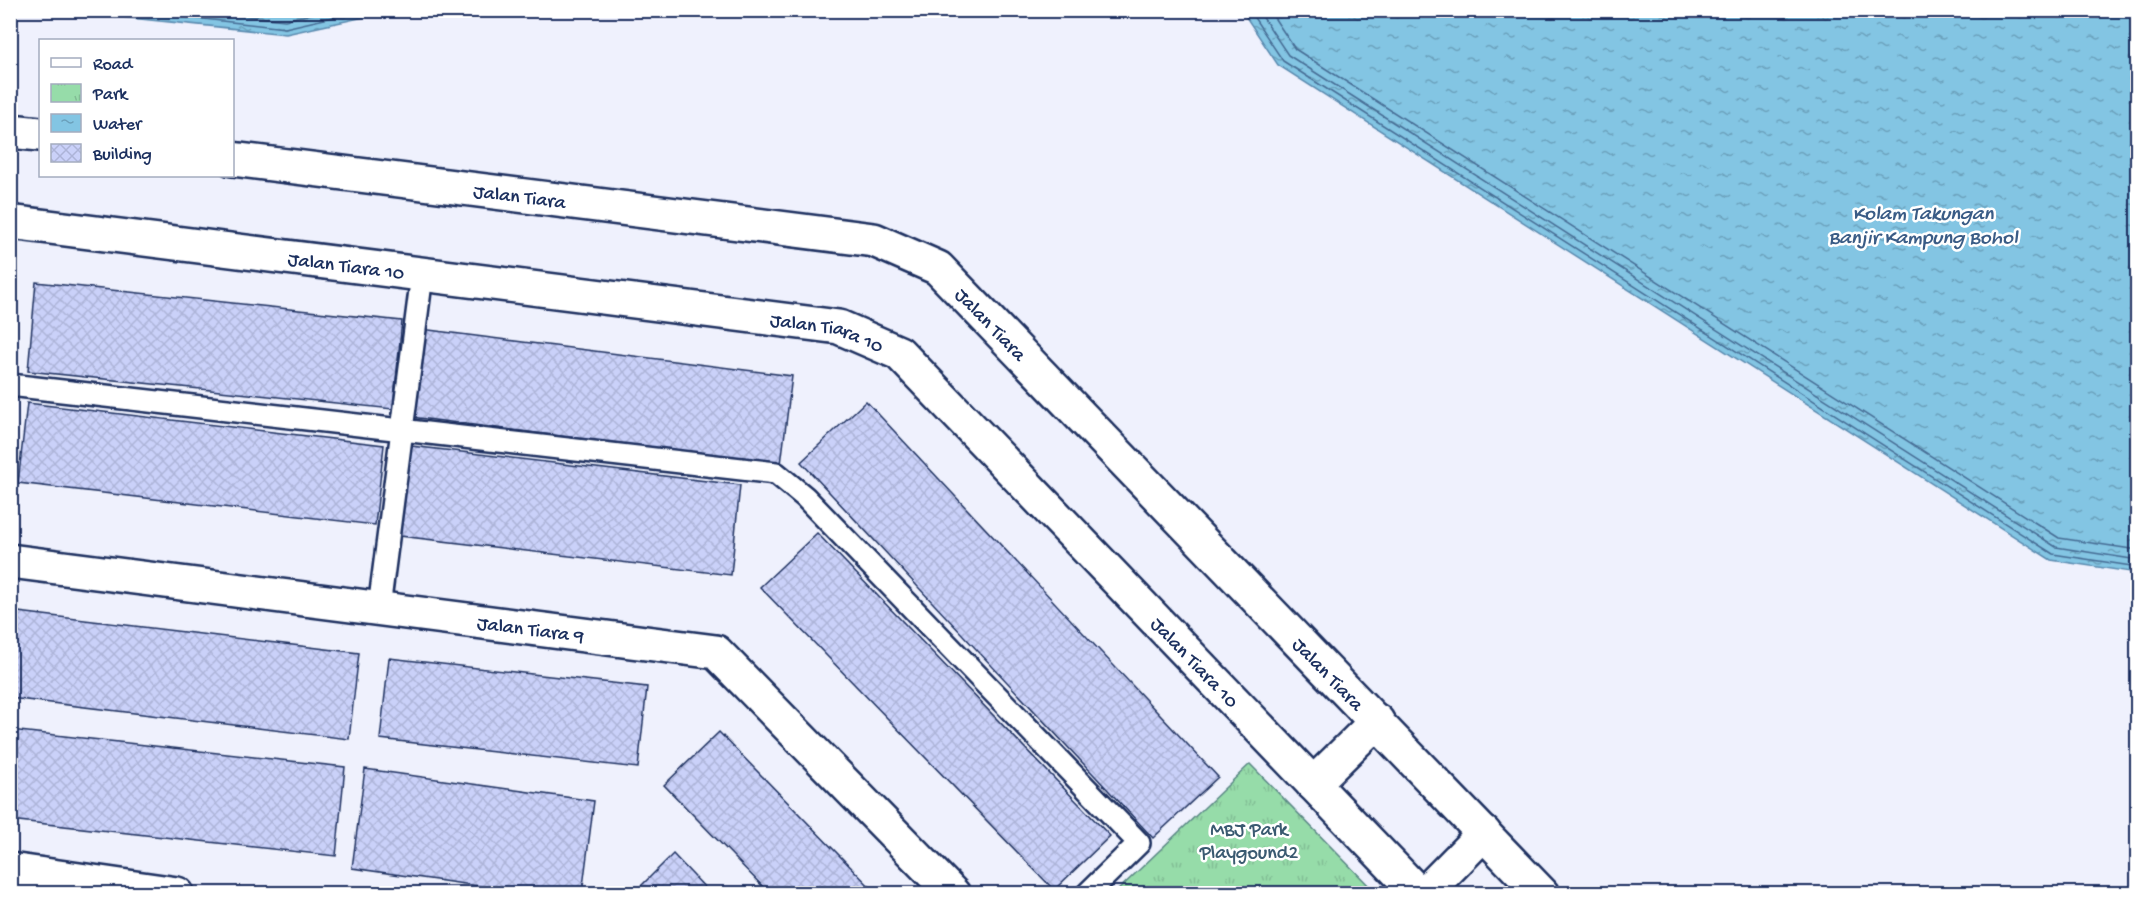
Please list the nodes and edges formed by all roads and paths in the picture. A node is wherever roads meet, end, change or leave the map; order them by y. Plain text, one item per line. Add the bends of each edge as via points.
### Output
1 (10, 131) edge
2 (39, 135) edge
3 (234, 159) edge
4 (10, 222) edge
5 (422, 275) junction
6 (10, 385) edge
7 (402, 431) junction
8 (10, 561) edge
9 (380, 608) junction
10 (1377, 721) junction
11 (1313, 783) junction
12 (1484, 833) junction
13 (10, 870) edge
14 (177, 894) edge
15 (953, 894) edge
16 (1087, 894) edge
17 (1419, 894) edge
18 (1424, 894) edge
19 (1542, 894) edge

1 - 2 street
3 - 10 street, Jalan Tiara via 874,240 938,268
4 - 5 street, Jalan Tiara 10
5 - 7 lane
5 - 11 street, Jalan Tiara 10 via 839,327 899,353
6 - 7 lane
7 - 9 lane
7 - 16 lane via 776,473 805,497 1139,843
8 - 9 street, Jalan Tiara 9
9 - 15 street, Jalan Tiara 9 via 716,652
10 - 11 street
10 - 12 street, Jalan Tiara
11 - 17 street, Jalan Tiara 10
12 - 18 street
12 - 19 street, Jalan Tiara
13 - 14 street

